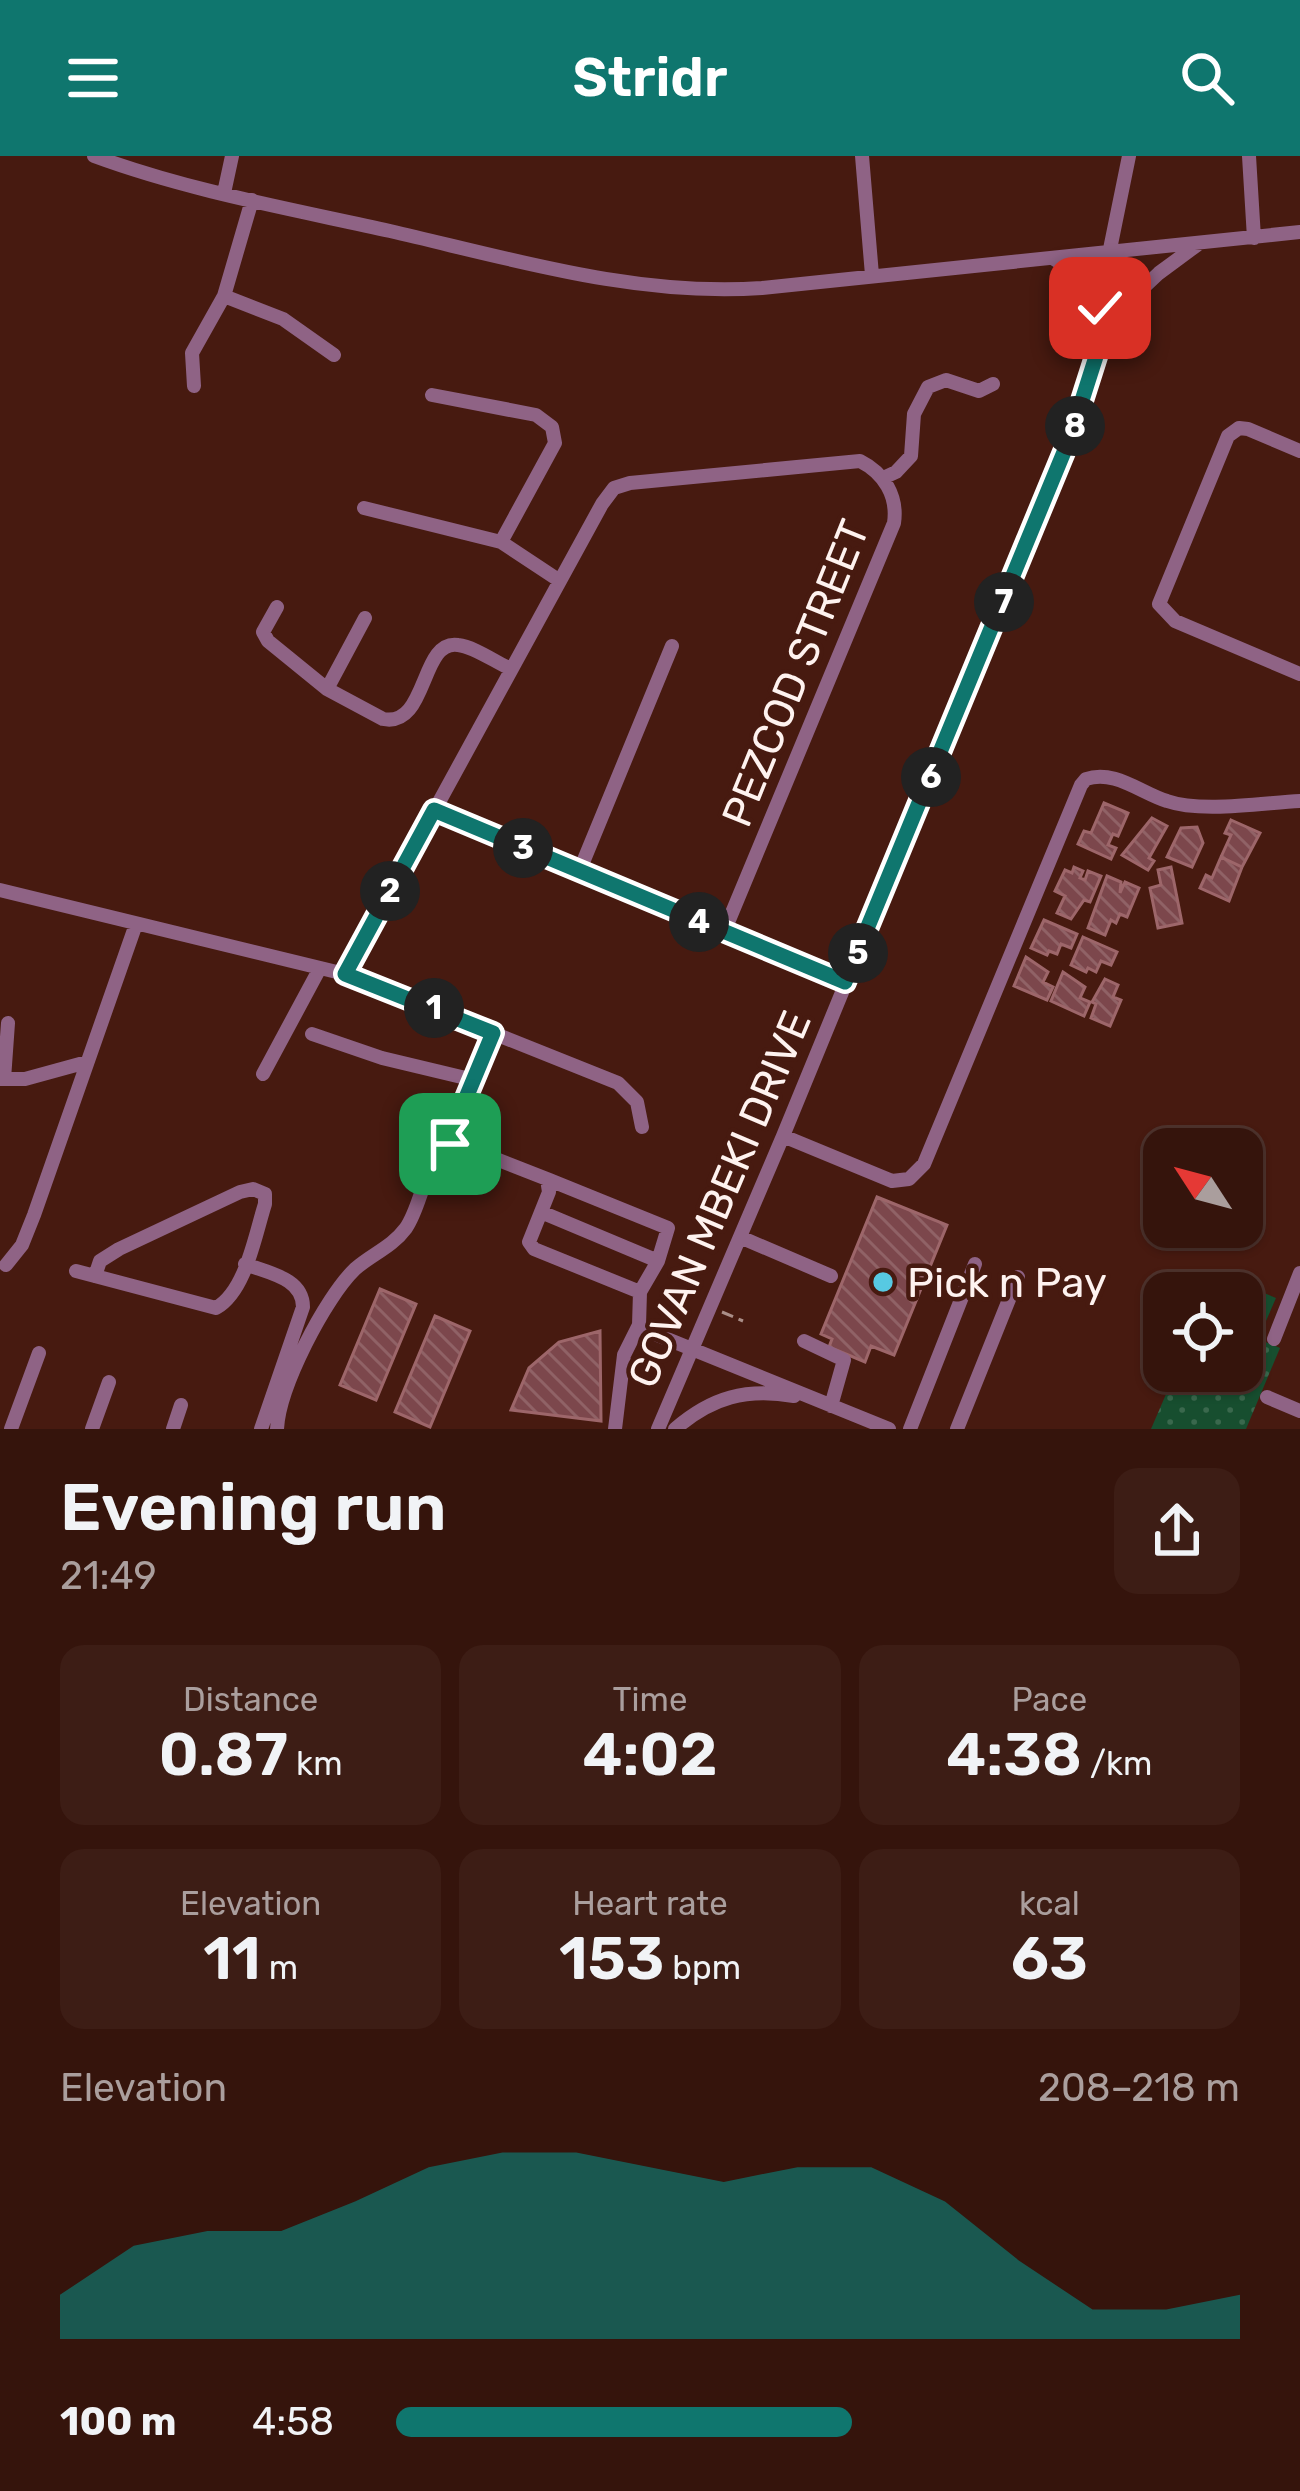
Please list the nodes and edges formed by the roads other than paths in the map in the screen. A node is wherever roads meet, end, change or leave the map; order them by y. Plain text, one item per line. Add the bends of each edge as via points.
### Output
1 (94, 156) edge
2 (232, 156) edge
3 (862, 156) edge
4 (1129, 156) edge
5 (1249, 156) edge
6 (224, 193) junction
7 (252, 200) junction
8 (1300, 232) edge
9 (1254, 238) junction
10 (1198, 244) junction
11 (1112, 254) junction
12 (1054, 259) junction
13 (872, 275) junction
14 (224, 296) junction
15 (1107, 322) junction
16 (334, 355) dead end
17 (993, 384) dead end
18 (194, 386) dead end
19 (432, 394) dead end
20 (1300, 451) edge
21 (883, 478) junction
22 (364, 508) dead end
23 (501, 542) junction
24 (560, 580) junction
25 (277, 607) dead end
26 (365, 618) dead end
27 (672, 646) dead end
28 (511, 669) junction
29 (1300, 674) edge
30 (327, 689) junction
31 (1300, 801) edge
32 (434, 810) junction
33 (578, 872) junction
34 (0, 890) edge
35 (136, 924) junction
36 (724, 932) junction
37 (320, 968) junction
38 (345, 974) junction
39 (845, 982) junction
40 (8, 1023) dead end
41 (493, 1033) junction
42 (312, 1034) dead end
43 (87, 1062) junction
44 (263, 1074) dead end
45 (2, 1079) edge
46 (474, 1080) junction
47 (642, 1126) dead end
48 (783, 1136) junction
49 (458, 1142) junction
50 (547, 1179) junction
51 (542, 1212) junction
52 (740, 1237) junction
53 (658, 1261) junction
54 (245, 1264) junction
55 (975, 1264) dead end
56 (6, 1265) dead end
57 (76, 1271) dead end
58 (1300, 1273) edge
59 (94, 1276) junction
60 (831, 1276) dead end
61 (1018, 1277) dead end
62 (640, 1292) junction
63 (639, 1324) junction
64 (1274, 1339) dead end
65 (804, 1341) dead end
66 (692, 1347) junction
67 (39, 1353) dead end
68 (109, 1382) dead end
69 (1267, 1397) dead end
70 (824, 1402) junction
71 (181, 1405) dead end
72 (1300, 1411) edge
73 (11, 1429) edge
74 (92, 1429) edge
75 (173, 1429) edge
76 (261, 1429) edge
77 (278, 1429) edge
78 (615, 1429) edge
79 (658, 1429) edge
80 (676, 1429) edge
81 (889, 1429) edge
82 (910, 1429) edge
83 (957, 1429) edge

1 - 6 street
2 - 6 street
3 - 13 street
4 - 11 street, GOVAN MBEKI DRIVE
5 - 9 street
6 - 7 street
7 - 13 street via 665,289
7 - 14 street
8 - 9 street
9 - 10 street
10 - 11 street
10 - 15 street
11 - 12 street
11 - 15 street, GOVAN MBEKI DRIVE
12 - 13 street
12 - 15 street via 1083,278
14 - 16 street via 284,319
14 - 18 street via 192,353
15 - 39 street, GOVAN MBEKI DRIVE via 1071,435
17 - 21 street via 979,391 946,380 928,386 914,414 911,456
19 - 23 street via 536,415 552,427 555,442
20 - 29 street via 1248,429 1228,436 1159,604 1175,621
21 - 24 street, PEZCOD STREET via 846,459 620,485
21 - 36 street, PEZCOD STREET via 895,523
22 - 23 street
23 - 24 street
24 - 28 street, PEZCOD STREET
25 - 30 street via 263,632 268,641
26 - 30 street
27 - 33 street
28 - 30 street via 451,644 405,715 392,721
28 - 32 street, PEZCOD STREET
31 - 48 street via 1187,805 1109,777 1086,779 915,1175 892,1181
32 - 33 street
32 - 38 street, PEZCOD STREET
33 - 36 street
34 - 35 street
35 - 37 street
35 - 43 street
36 - 39 street
37 - 38 street
37 - 44 street
38 - 41 street
39 - 48 street, GOVAN MBEKI DRIVE
40 - 45 street
41 - 46 street
41 - 47 street via 618,1083 637,1102
42 - 46 street
43 - 45 street
43 - 56 street via 34,1215
46 - 49 street via 453,1129
48 - 52 street, GOVAN MBEKI DRIVE
49 - 50 street
49 - 77 street via 439,1155 404,1230 349,1275 329,1305
50 - 51 street
50 - 53 street via 668,1228
51 - 53 street
51 - 62 street via 529,1241 534,1249
52 - 60 street
52 - 66 street, GOVAN MBEKI DRIVE
53 - 62 street
54 - 59 street via 216,1309
54 - 59 street via 265,1204 253,1189 119,1249
54 - 76 street via 303,1297
55 - 82 street
57 - 59 street
58 - 64 street
61 - 83 street
62 - 63 street
63 - 66 street
63 - 78 street via 624,1355
65 - 70 street via 844,1360
66 - 70 street
66 - 79 street, GOVAN MBEKI DRIVE
67 - 73 street
68 - 74 street
69 - 72 street
70 - 80 street via 734,1394
70 - 81 street
71 - 75 street

